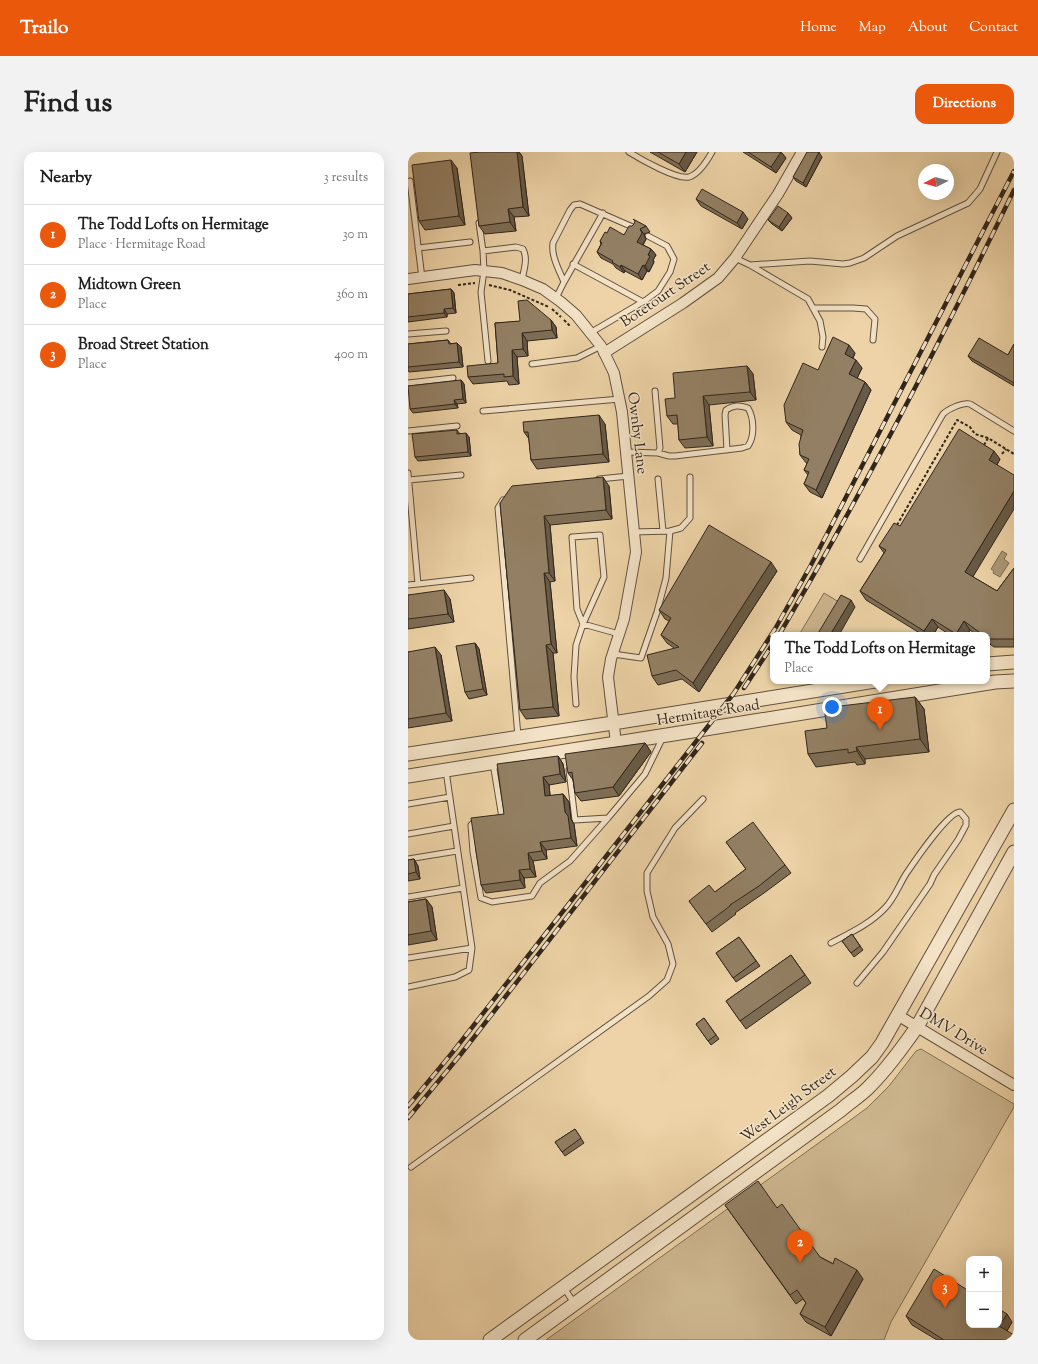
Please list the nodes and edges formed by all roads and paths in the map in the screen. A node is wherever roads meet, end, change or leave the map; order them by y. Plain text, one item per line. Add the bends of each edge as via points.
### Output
1 (629, 152) edge
2 (712, 152) edge
3 (802, 152) edge
4 (997, 152) edge
5 (410, 181) dead end
6 (603, 214) junction
7 (479, 220) edge
8 (635, 228) edge
9 (648, 236) dead end
10 (470, 242) dead end
11 (418, 248) junction
12 (484, 251) junction
13 (735, 258) junction
14 (573, 264) junction
15 (750, 265) junction
16 (484, 271) junction
17 (422, 278) junction
18 (408, 279) edge
19 (522, 280) junction
20 (564, 282) junction
21 (475, 283) dead end
22 (458, 285) dead end
23 (486, 285) dead end
24 (556, 298) junction
25 (643, 302) junction
26 (814, 308) junction
27 (446, 330) dead end
28 (574, 330) dead end
29 (590, 333) junction
30 (408, 334) edge
31 (873, 340) dead end
32 (822, 347) dead end
33 (602, 349) junction
34 (488, 361) dead end
35 (532, 364) dead end
36 (453, 378) dead end
37 (408, 384) edge
38 (655, 391) dead end
39 (620, 399) junction
40 (483, 411) dead end
41 (457, 426) dead end
42 (408, 431) edge
43 (1014, 431) edge
44 (988, 438) junction
45 (984, 445) edge
46 (1006, 449) junction
47 (727, 450) junction
48 (626, 452) junction
49 (658, 453) junction
50 (1002, 454) dead end
51 (1014, 454) edge
52 (408, 473) edge
53 (461, 475) dead end
54 (629, 476) junction
55 (690, 477) dead end
56 (658, 479) dead end
57 (409, 480) edge
58 (590, 480) edge
59 (508, 493) edge
60 (899, 521) junction
61 (897, 525) edge
62 (904, 525) edge
63 (663, 531) junction
64 (670, 531) junction
65 (634, 532) junction
66 (860, 559) dead end
67 (471, 578) dead end
68 (418, 584) junction
69 (408, 585) edge
70 (583, 624) junction
71 (619, 634) junction
72 (613, 654) junction
73 (1014, 662) edge
74 (990, 664) edge
75 (1014, 681) edge
76 (990, 683) edge
77 (856, 684) edge
78 (983, 684) edge
79 (576, 704) dead end
80 (613, 723) junction
81 (663, 736) junction
82 (518, 737) junction
83 (616, 743) junction
84 (408, 754) edge
85 (493, 763) junction
86 (568, 766) edge
87 (446, 770) junction
88 (408, 776) edge
89 (450, 797) junction
90 (703, 799) dead end
91 (408, 804) edge
92 (1014, 810) edge
93 (608, 818) junction
94 (496, 819) edge
95 (482, 820) edge
96 (454, 826) junction
97 (408, 834) edge
98 (458, 851) junction
99 (1014, 852) edge
100 (408, 858) edge
101 (463, 888) junction
102 (408, 897) edge
103 (831, 943) dead end
104 (472, 948) junction
105 (408, 958) edge
106 (857, 983) dead end
107 (408, 987) edge
108 (899, 1016) junction
109 (918, 1027) junction
110 (1014, 1085) edge
111 (411, 1167) dead end
112 (563, 1287) junction
113 (575, 1304) junction
114 (490, 1340) edge
115 (526, 1340) edge

1 - 2 lane via 681,177 698,171
3 - 13 street, Botetourt Street via 778,194
4 - 15 lane via 980,189 968,203 897,236 864,258 843,264 810,261
5 - 11 lane
6 - 8 lane
6 - 14 lane
6 - 20 lane via 580,204 570,210 552,249
7 - 12 lane
9 - 25 lane via 667,246 674,259 670,272 658,291
10 - 11 lane
11 - 17 lane
12 - 16 lane
12 - 19 lane via 516,247 523,249 526,261
13 - 15 lane
13 - 33 street, Botetourt Street via 718,278 683,303
14 - 20 lane
14 - 25 lane
15 - 26 lane via 808,299
16 - 17 street, Ownby Lane via 475,270
16 - 19 street, Ownby Lane via 502,273
16 - 34 lane via 481,292
17 - 18 street, Ownby Lane
19 - 24 street, Ownby Lane
20 - 24 lane
21 - 22 path
23 - 28 path via 510,290 550,307
24 - 29 street, Ownby Lane via 576,315
25 - 29 lane
26 - 31 lane via 866,309 875,320
26 - 32 lane via 820,321
27 - 30 lane
29 - 33 street, Ownby Lane
33 - 35 lane via 577,358
33 - 39 street, Ownby Lane via 614,374
36 - 37 lane
38 - 49 lane via 660,448
39 - 40 lane
39 - 48 street, Ownby Lane
41 - 42 lane
43 - 66 lane via 966,403 942,414
44 - 45 path
44 - 46 path
44 - 60 path via 975,434 970,426 957,420
46 - 50 path
46 - 51 path
47 - 47 lane via 748,446 751,442 751,414 748,408 740,405 726,410
47 - 49 lane via 675,456
48 - 49 lane
48 - 54 street, Ownby Lane
52 - 57 lane
53 - 57 lane
54 - 58 lane
54 - 65 street, Ownby Lane
55 - 64 lane via 690,518 681,528
56 - 63 lane
57 - 68 lane
59 - 82 lane via 498,508
60 - 61 path
60 - 62 path
63 - 64 lane
63 - 65 lane
64 - 72 lane via 666,578 641,658
65 - 71 street, Ownby Lane via 636,552
67 - 68 lane
68 - 69 lane
70 - 70 lane via 577,609 572,537 600,534 604,578
70 - 71 lane
70 - 79 lane via 576,645 574,663
71 - 72 street, Ownby Lane
72 - 80 street, Ownby Lane via 608,677
73 - 74 street
75 - 76 street, Hermitage Road
77 - 80 street, Hermitage Road
78 - 81 street, Hermitage Road
80 - 82 street, Hermitage Road
80 - 83 street, Ownby Lane
81 - 83 street, Hermitage Road
81 - 93 lane via 645,774
82 - 84 street, Hermitage Road
83 - 85 street, Hermitage Road via 567,755
85 - 87 street, Hermitage Road
85 - 94 lane via 502,818
86 - 93 lane via 576,820
87 - 88 street, Hermitage Road
87 - 89 lane
89 - 91 lane
89 - 96 lane
90 - 111 lane via 675,828 647,873 647,891 653,917 671,953 672,964 667,980 649,996
92 - 108 street, West Leigh Street
93 - 95 lane via 570,861 540,883 532,896 492,902 481,898 473,852 471,825
96 - 97 lane
96 - 98 lane
98 - 100 lane
98 - 101 lane
99 - 109 street
101 - 102 lane
101 - 104 lane
103 - 106 lane via 871,921 886,907 906,873 948,819 956,812 960,812 966,818 966,825 958,840 930,884 883,952
104 - 105 lane
104 - 107 lane via 469,970 455,978
108 - 109 street, DMV Drive
108 - 112 street, West Leigh Street via 872,1057 828,1096
109 - 110 street, DMV Drive
109 - 113 street via 883,1073 867,1089
112 - 113 lane
112 - 114 street, West Leigh Street
113 - 115 street

